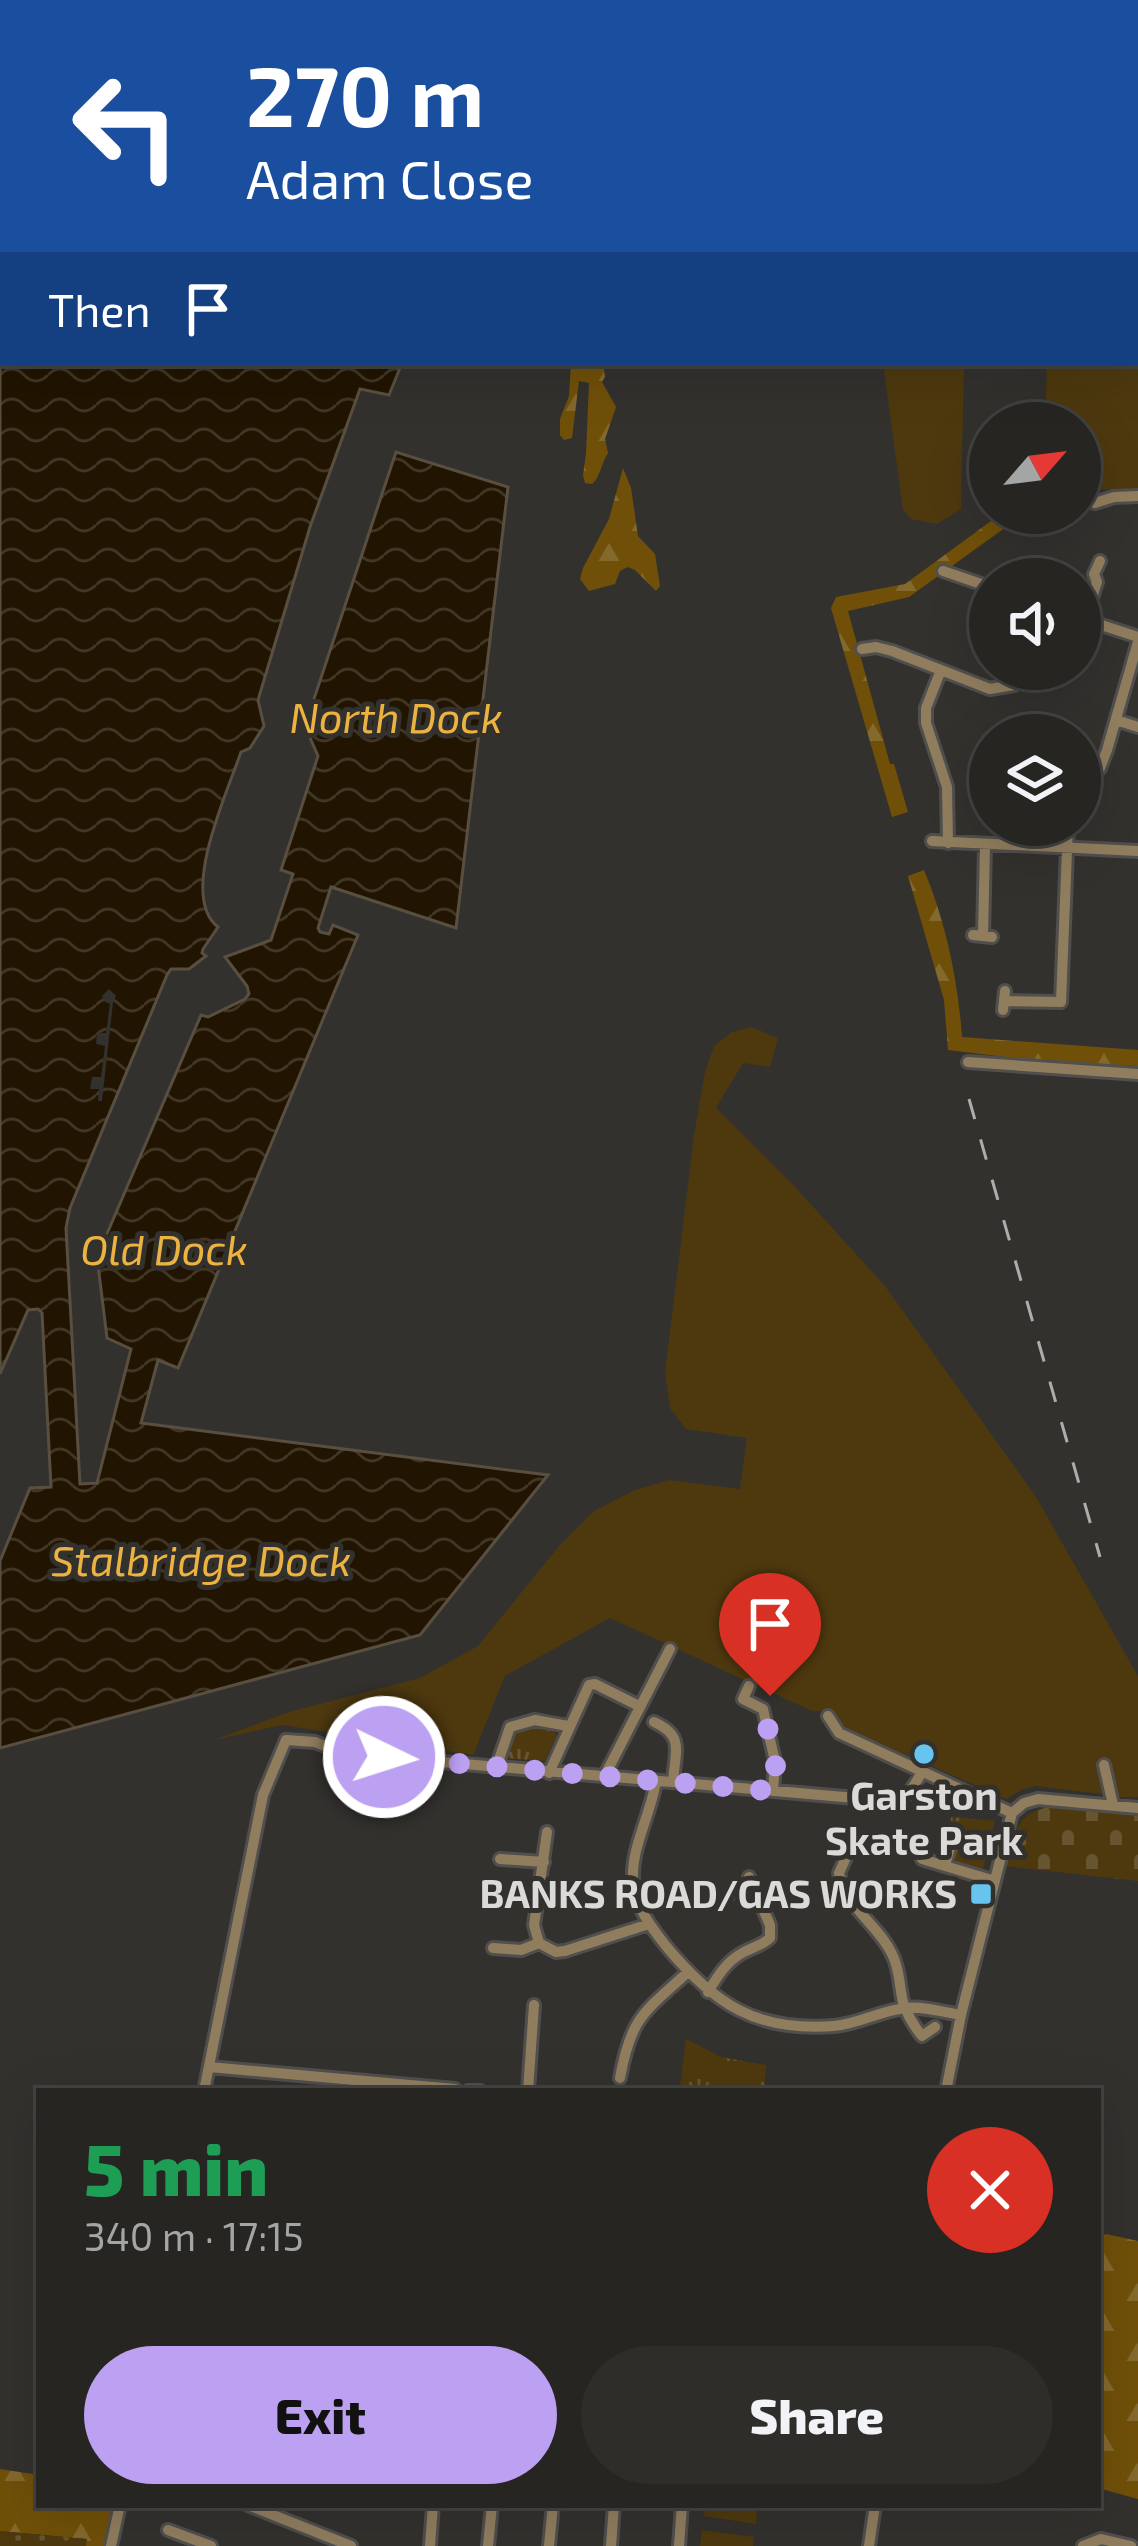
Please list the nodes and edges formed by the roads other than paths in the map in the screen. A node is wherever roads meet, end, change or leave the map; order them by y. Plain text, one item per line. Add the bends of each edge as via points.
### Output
1 (1138, 496) edge
2 (1101, 501) edge
3 (943, 571) dead end
4 (969, 579) edge
5 (1101, 626) edge
6 (1138, 640) edge
7 (862, 650) dead end
8 (941, 670) junction
9 (969, 681) edge
10 (1116, 720) junction
11 (1138, 727) edge
12 (1101, 765) edge
13 (932, 841) dead end
14 (948, 843) junction
15 (969, 845) edge
16 (986, 846) joint
17 (1066, 848) junction
18 (1138, 851) edge
19 (982, 936) dead end
20 (1004, 1001) dead end
21 (968, 1062) dead end
22 (1138, 1074) edge
23 (663, 1652) dead end
24 (749, 1686) dead end
25 (770, 1696) dead end
26 (639, 1706) junction
27 (763, 1709) junction
28 (828, 1716) dead end
29 (568, 1726) junction
30 (653, 1738) dead end
31 (1104, 1766) dead end
32 (496, 1768) junction
33 (922, 1772) junction
34 (549, 1773) junction
35 (604, 1777) junction
36 (656, 1781) junction
37 (674, 1782) junction
38 (773, 1791) junction
39 (1113, 1805) junction
40 (1138, 1808) edge
41 (1012, 1813) junction
42 (547, 1832) dead end
43 (952, 1840) dead end
44 (848, 1853) dead end
45 (500, 1859) dead end
46 (922, 1859) dead end
47 (544, 1862) junction
48 (945, 1865) junction
49 (995, 1881) junction
50 (735, 1893) dead end
51 (649, 1924) junction
52 (538, 1943) junction
53 (493, 1948) dead end
54 (688, 1972) junction
55 (708, 1992) junction
56 (534, 2005) dead end
57 (904, 2008) junction
58 (962, 2015) junction
59 (935, 2027) dead end
60 (640, 2064) dead end
61 (209, 2067) junction
62 (205, 2088) edge
63 (442, 2088) edge
64 (528, 2088) edge
65 (947, 2088) edge
66 (119, 2508) edge
67 (256, 2508) edge
68 (433, 2508) edge
69 (492, 2508) edge
70 (553, 2508) edge
71 (614, 2508) edge
72 (682, 2508) edge
73 (875, 2508) edge
74 (168, 2530) dead end
75 (111, 2546) edge
76 (211, 2546) edge
77 (351, 2546) edge
78 (430, 2546) edge
79 (488, 2546) edge
80 (549, 2546) edge
81 (611, 2546) edge
82 (679, 2546) edge
83 (869, 2546) edge
84 (1083, 2546) edge
85 (1131, 2546) edge

1 - 2 street
3 - 4 street
5 - 6 street
6 - 10 street
7 - 8 street via 892,650
8 - 9 street
8 - 14 street via 926,723 947,787
10 - 11 street
10 - 12 street
13 - 14 street
14 - 15 street
16 - 17 street
16 - 19 street
17 - 18 street
17 - 20 street via 1061,1002
21 - 22 street
23 - 26 street
24 - 27 street via 743,1699
25 - 27 street
26 - 29 street via 589,1685
26 - 35 street
27 - 38 street via 776,1761
28 - 33 street via 839,1733
29 - 32 street via 535,1720 510,1727
29 - 34 street
30 - 37 street via 657,1723 676,1739
31 - 39 street
32 - 34 street
32 - 61 street via 286,1740 262,1795
33 - 38 street via 900,1800
33 - 41 street
34 - 35 street
35 - 36 street
36 - 37 street
36 - 51 street via 634,1860 637,1900
37 - 38 street
39 - 40 street
39 - 41 street via 1038,1799
41 - 49 street
42 - 47 street
43 - 48 street
44 - 57 street via 841,1884 890,1948
45 - 47 street
46 - 48 street
47 - 52 street
48 - 49 street
49 - 58 street
50 - 55 street via 751,1882 770,1938 729,1963
51 - 52 street via 565,1951
51 - 54 street
52 - 53 street
54 - 55 street
54 - 60 street via 629,2035 621,2071
55 - 57 street via 742,2014 803,2026
56 - 64 street
57 - 58 street
57 - 59 street via 923,2040
58 - 65 street
61 - 62 street
61 - 63 street
66 - 75 street
67 - 77 street
68 - 78 street
69 - 79 street
70 - 80 street
71 - 81 street
72 - 82 street
73 - 83 street
74 - 76 street
84 - 85 street via 1101,2539

